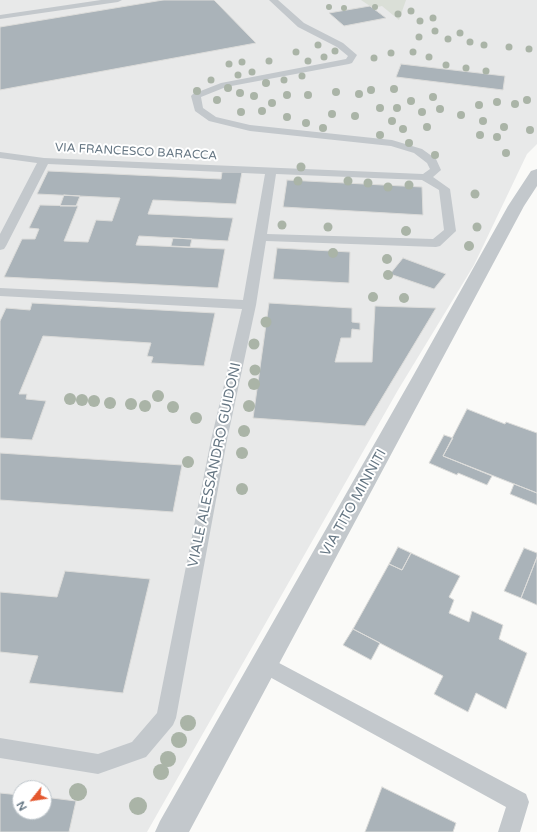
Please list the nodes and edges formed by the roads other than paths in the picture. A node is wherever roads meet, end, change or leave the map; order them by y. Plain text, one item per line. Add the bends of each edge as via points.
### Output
1 (118, 0) edge
2 (273, 0) edge
3 (0, 17) edge
4 (0, 155) edge
5 (44, 161) junction
6 (271, 171) junction
7 (537, 174) edge
8 (425, 177) junction
9 (261, 237) junction
10 (0, 246) edge
11 (0, 292) edge
12 (249, 305) junction
13 (264, 664) junction
14 (0, 748) edge
15 (171, 832) edge
16 (508, 832) edge

1 - 3 lane
2 - 8 lane via 301,25 340,45 353,55 349,61 224,85 196,96 198,109 213,119 250,128 392,143 418,151 432,161 436,170
4 - 5 lane, VIA FRANCESCO BARACCA
5 - 6 lane, VIA FRANCESCO BARACCA
5 - 10 lane
6 - 8 lane, VIA FRANCESCO BARACCA
6 - 9 lane, VIALE ALESSANDRO GUIDONI
7 - 13 street, VIA TITO MINNITI via 516,206
8 - 9 lane via 444,189 450,231 436,243
9 - 12 lane, VIALE ALESSANDRO GUIDONI
11 - 12 lane
12 - 14 lane, VIALE ALESSANDRO GUIDONI via 219,440 166,718 139,750 98,764
13 - 15 street, VIA TITO MINNITI
13 - 16 lane via 518,802

